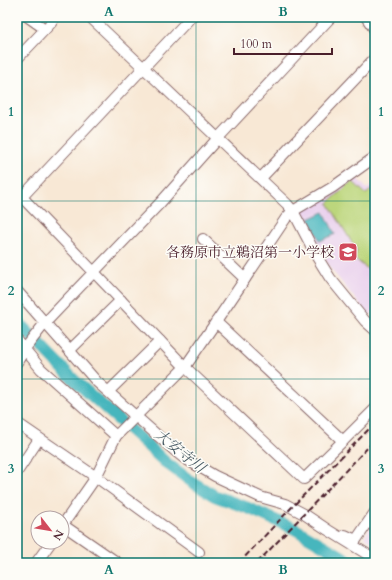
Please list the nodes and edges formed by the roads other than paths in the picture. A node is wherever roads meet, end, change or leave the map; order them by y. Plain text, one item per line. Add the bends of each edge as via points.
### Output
1 (28, 17) edge
2 (55, 17) edge
3 (90, 17) edge
4 (191, 17) edge
5 (331, 17) edge
6 (366, 17) edge
7 (45, 29) junction
8 (375, 30) edge
9 (375, 58) edge
10 (17, 59) edge
11 (144, 67) junction
12 (218, 138) junction
13 (375, 157) edge
14 (261, 178) junction
15 (19, 194) edge
16 (294, 211) junction
17 (203, 239) dead end
18 (94, 271) junction
19 (245, 279) junction
20 (17, 291) edge
21 (121, 300) junction
22 (216, 322) junction
23 (43, 325) junction
24 (375, 330) edge
25 (17, 340) edge
26 (160, 341) junction
27 (26, 348) junction
28 (72, 348) dead end
29 (17, 362) edge
30 (185, 367) junction
31 (111, 389) dead end
32 (375, 409) edge
33 (135, 417) junction
34 (17, 423) edge
35 (116, 436) junction
36 (40, 439) junction
37 (343, 442) junction
38 (17, 472) edge
39 (96, 477) junction
40 (375, 512) edge
41 (70, 514) edge
42 (70, 530) edge
43 (328, 530) junction
44 (45, 550) edge
45 (199, 552) dead end
46 (375, 559) edge
47 (36, 563) edge
48 (118, 563) edge

1 - 7 street
2 - 7 street
3 - 11 street
4 - 11 street
5 - 12 street
6 - 8 street
7 - 10 street
9 - 14 street
11 - 12 street
11 - 15 street
12 - 14 street
12 - 18 street
13 - 16 street
14 - 16 street
15 - 18 street
16 - 19 street via 286,218
16 - 24 street via 330,278
17 - 19 street
18 - 21 street
18 - 23 street
19 - 22 street
20 - 23 street
21 - 26 street
21 - 28 street
22 - 30 street
22 - 37 street
23 - 27 street
23 - 33 street via 97,382
25 - 27 street
26 - 30 street
26 - 31 street
27 - 29 street
27 - 35 street via 41,369
30 - 33 street
30 - 37 street via 304,480
32 - 37 street
33 - 35 street
33 - 43 street via 184,458 260,497 292,507
34 - 36 street
35 - 39 street
36 - 38 street
36 - 39 street
39 - 41 street
39 - 45 street
40 - 43 street via 356,540 335,530
42 - 48 street
43 - 46 street
44 - 47 street

